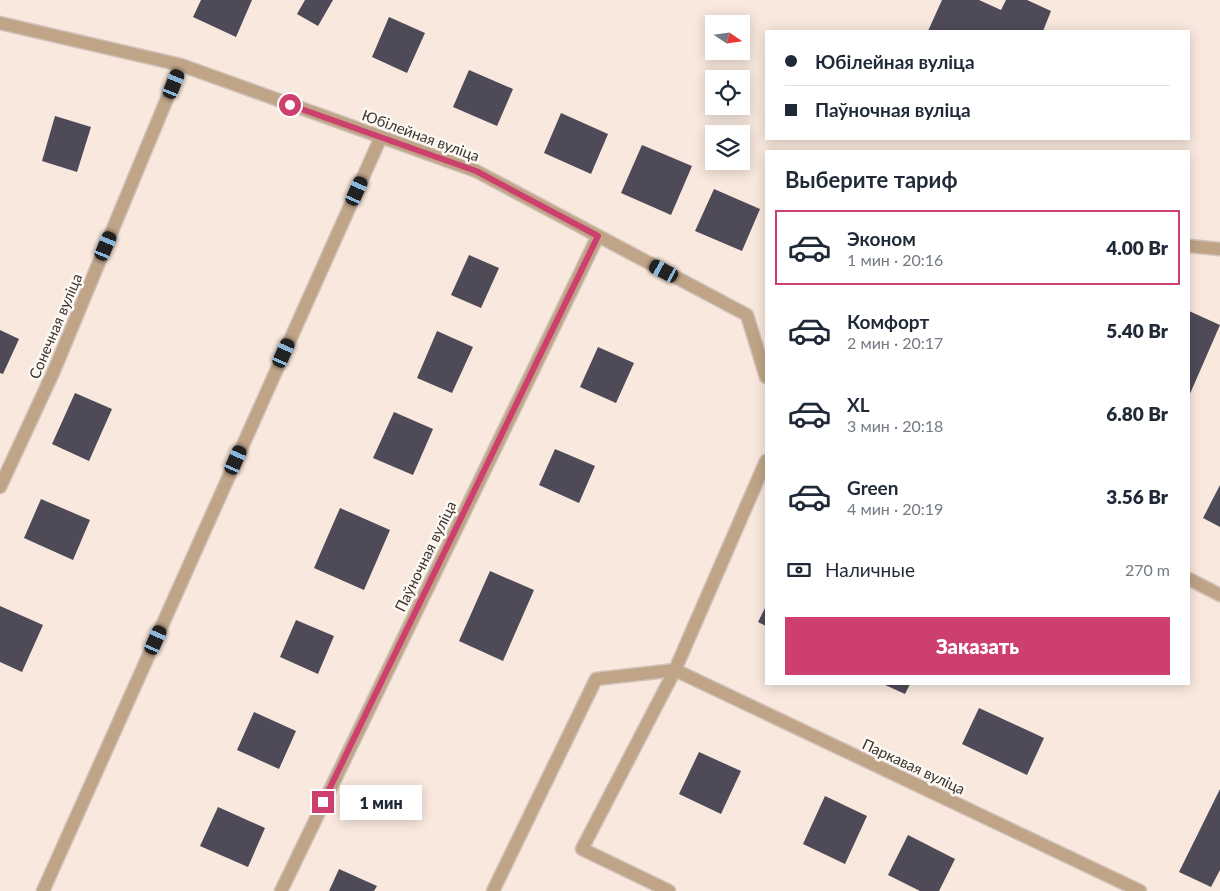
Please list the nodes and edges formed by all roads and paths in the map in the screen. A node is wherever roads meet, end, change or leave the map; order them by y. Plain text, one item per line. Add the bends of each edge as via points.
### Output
1 (0, 24) edge
2 (181, 65) junction
3 (381, 137) junction
4 (598, 236) junction
5 (1190, 246) edge
6 (1220, 249) edge
7 (765, 374) edge
8 (765, 463) edge
9 (0, 487) edge
10 (1190, 580) edge
11 (1220, 595) edge
12 (675, 670) junction
13 (43, 891) edge
14 (280, 891) edge
15 (492, 891) edge
16 (669, 891) edge
17 (1140, 891) edge

1 - 2 street, Юбілейная вуліца
2 - 3 street, Юбілейная вуліца
2 - 9 street, Сонечная вуліца via 57,364
3 - 4 street, Юбілейная вуліца via 476,171
3 - 13 street
4 - 7 street, Юбілейная вуліца via 747,316
4 - 14 street, Паўночная вуліца
5 - 6 street
8 - 12 street
10 - 11 street
12 - 15 street via 596,679
12 - 16 street via 582,849
12 - 17 street, Паркавая вуліца

